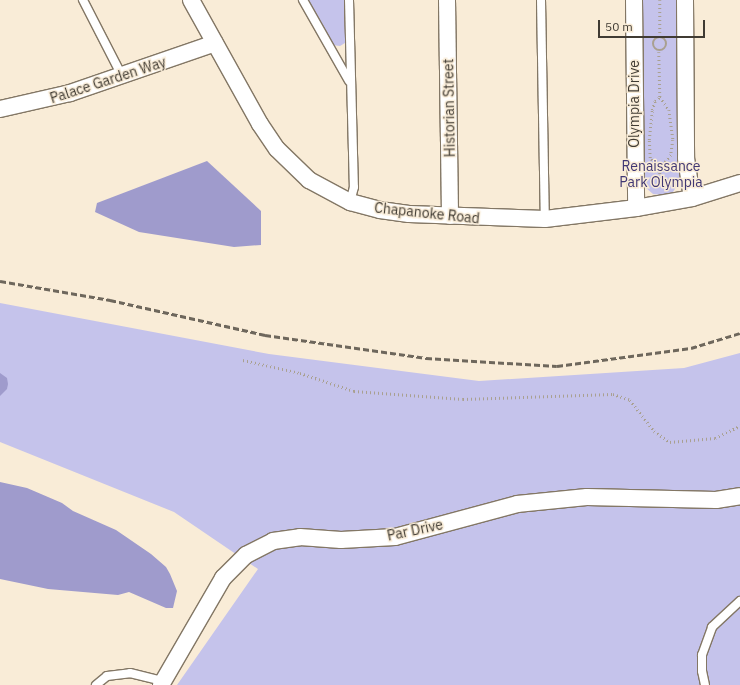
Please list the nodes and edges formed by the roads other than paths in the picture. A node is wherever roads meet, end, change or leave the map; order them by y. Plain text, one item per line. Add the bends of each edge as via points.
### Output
1 (83, 0) edge
2 (191, 0) edge
3 (303, 0) edge
4 (349, 0) edge
5 (447, 0) edge
6 (541, 0) edge
7 (634, 0) edge
8 (685, 0) edge
9 (215, 43) junction
10 (122, 76) junction
11 (350, 82) junction
12 (0, 109) edge
13 (740, 183) edge
14 (692, 198) junction
15 (350, 202) junction
16 (636, 208) junction
17 (450, 216) junction
18 (545, 219) junction
19 (740, 496) edge
20 (740, 601) edge
21 (162, 683) edge
22 (96, 685) edge
23 (705, 685) edge

1 - 10 lane
2 - 9 street, Chapanoke Road
3 - 11 lane
4 - 11 lane
5 - 17 street, Historian Street
6 - 18 lane
7 - 16 street, Olympia Drive
8 - 14 street via 686,158
9 - 10 street, Palace Garden Way
9 - 15 street, Chapanoke Road via 277,149 309,180
10 - 12 street, Palace Garden Way via 37,102
11 - 15 lane via 354,187
13 - 14 street, Chapanoke Road
14 - 16 street, Chapanoke Road
15 - 17 street, Chapanoke Road via 380,210
16 - 18 street, Chapanoke Road
17 - 18 street, Chapanoke Road
19 - 21 street, Par Drive via 716,500 587,497 517,504 395,537 341,540 300,537 273,542 246,555 223,578
20 - 23 lane via 712,627 702,655
21 - 22 lane via 130,673 107,676

